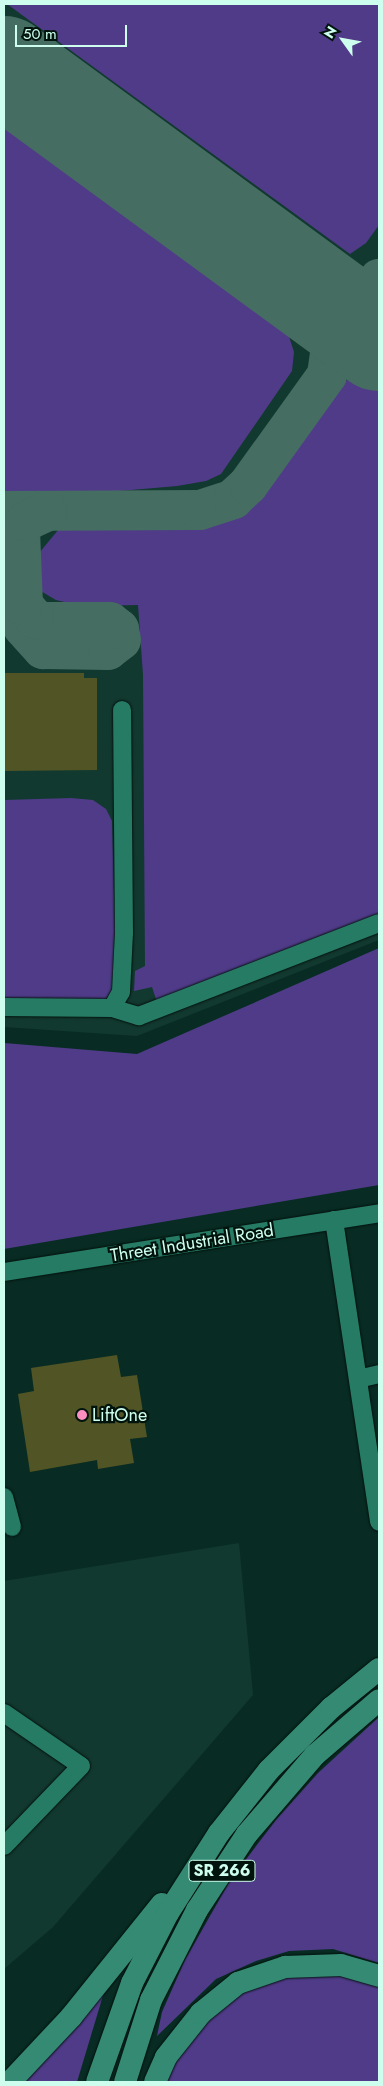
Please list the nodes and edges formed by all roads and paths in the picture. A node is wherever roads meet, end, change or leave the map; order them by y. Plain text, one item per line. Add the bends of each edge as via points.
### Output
1 (122, 710) dead end
2 (379, 923) edge
3 (4, 1007) edge
4 (112, 1008) junction
5 (379, 1213) edge
6 (334, 1220) junction
7 (4, 1272) edge
8 (379, 1374) edge
9 (358, 1379) junction
10 (4, 1497) edge
11 (379, 1522) edge
12 (12, 1527) dead end
13 (379, 1669) edge
14 (379, 1700) edge
15 (4, 1713) edge
16 (219, 1833) junction
17 (4, 1846) edge
18 (379, 1976) edge
19 (10, 2082) edge
20 (97, 2082) edge
21 (124, 2082) edge
22 (155, 2082) edge

1 - 4 street via 124,933 120,992
2 - 4 street via 139,1016
3 - 4 street
5 - 6 street, Threet Industrial Road
6 - 7 street, Threet Industrial Road
6 - 9 street
8 - 9 street
9 - 11 street
10 - 12 street
13 - 16 main road, SR 266 via 331,1708 269,1770
14 - 21 main road, SR 266 via 315,1755 247,1834 197,1910 151,2000
15 - 17 street via 81,1766
16 - 19 main road via 70,2017
16 - 20 main road, SR 266 via 168,1913 132,1983
18 - 22 main road via 341,1965 285,1967 238,1982 201,2014 166,2057

